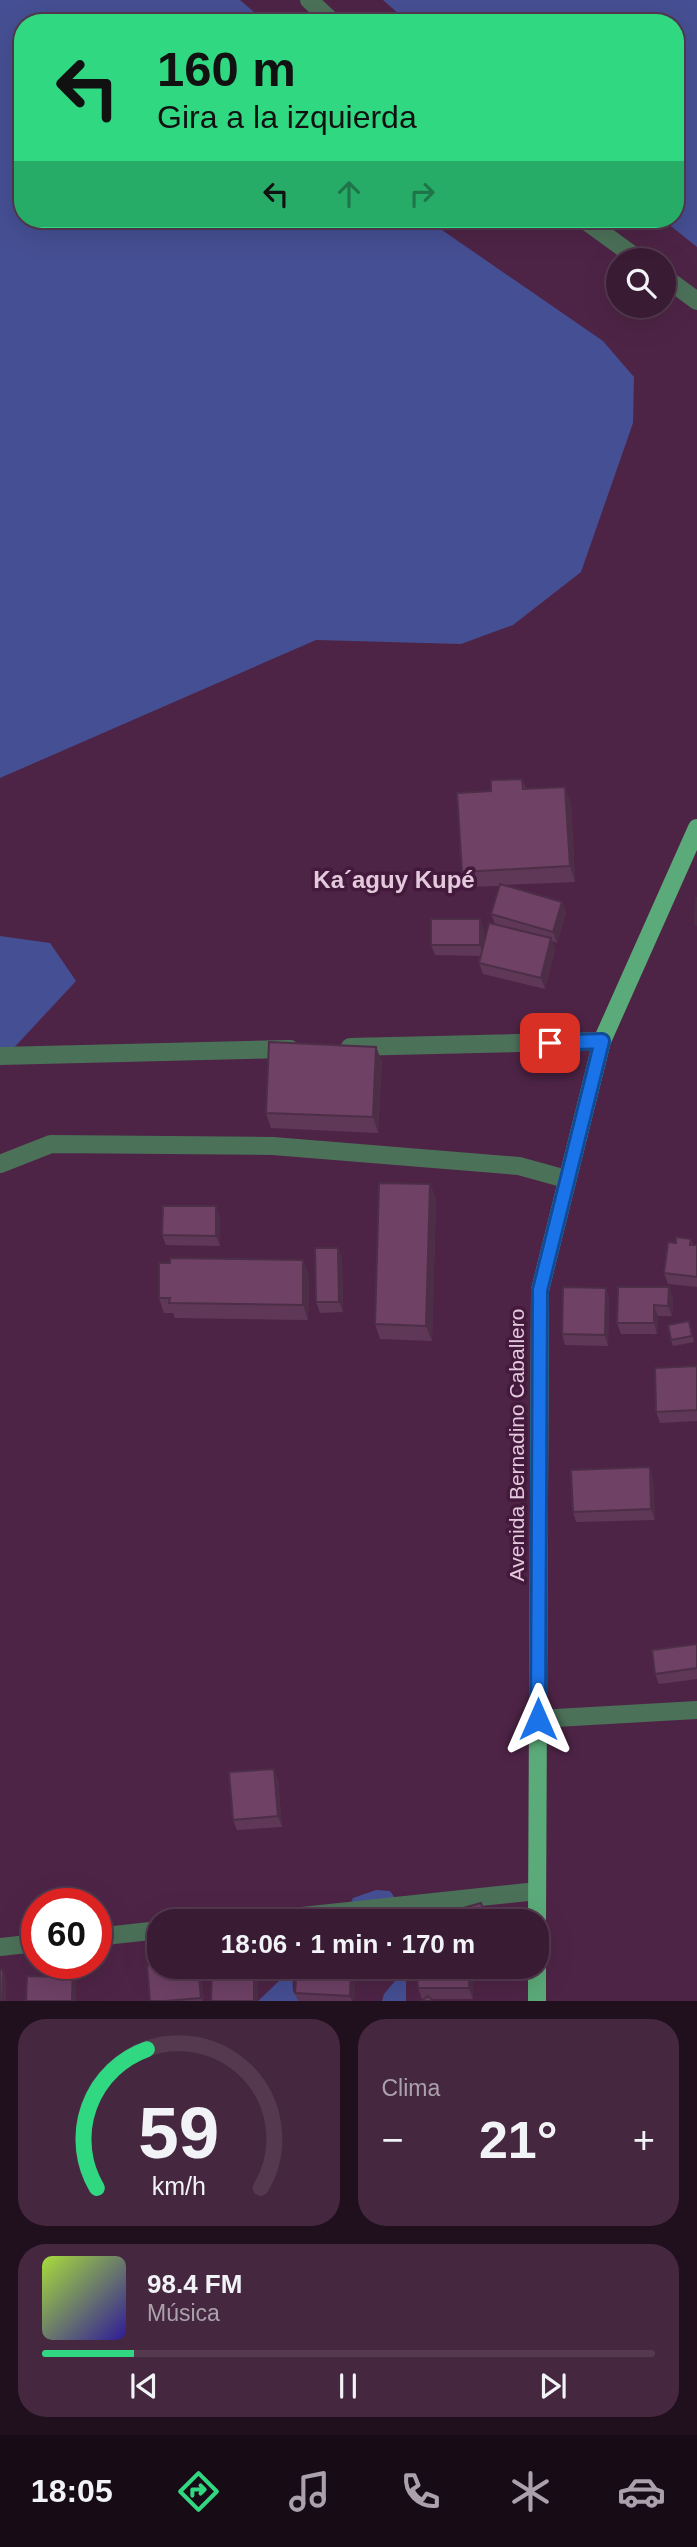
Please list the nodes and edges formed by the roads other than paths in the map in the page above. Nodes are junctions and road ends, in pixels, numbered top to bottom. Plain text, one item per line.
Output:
1 (310, 0) edge
2 (325, 14) edge
3 (596, 228) edge
4 (624, 248) edge
5 (676, 286) edge
6 (697, 301) edge
7 (697, 828) edge
8 (602, 1041) junction
9 (303, 1048) edge
10 (330, 1048) edge
11 (0, 1056) edge
12 (0, 1164) edge
13 (566, 1179) junction
14 (697, 1710) edge
15 (538, 1719) junction
16 (537, 1891) junction
17 (367, 1909) edge
18 (537, 1909) edge
19 (147, 1931) edge
20 (112, 1935) edge
21 (21, 1945) edge
22 (0, 1947) edge
23 (537, 1979) edge
24 (537, 2001) edge

1 - 2 street
3 - 4 street
5 - 6 street
7 - 8 main road, Avenida Bernadino Caballero
8 - 10 street
8 - 13 main road, Avenida Bernadino Caballero
9 - 11 street
12 - 13 street
13 - 15 main road, Avenida Bernadino Caballero
14 - 15 street
15 - 16 main road, Avenida Bernadino Caballero
16 - 17 street
16 - 18 main road, Avenida Bernadino Caballero
19 - 20 street
21 - 22 street
23 - 24 main road

